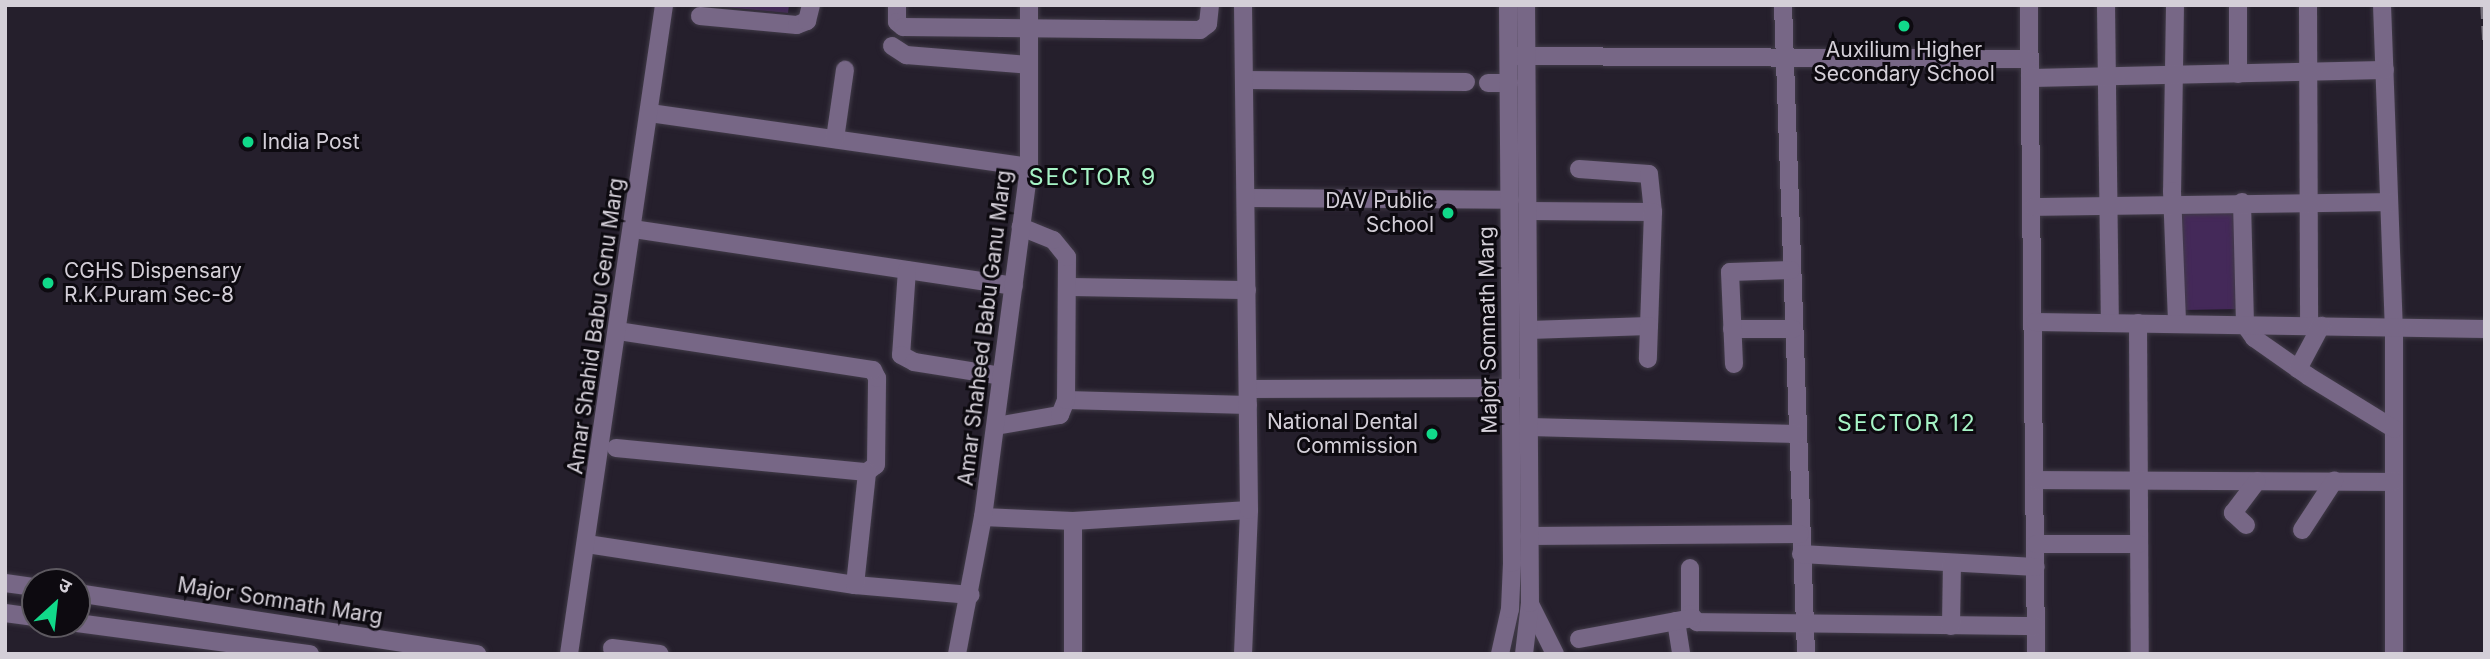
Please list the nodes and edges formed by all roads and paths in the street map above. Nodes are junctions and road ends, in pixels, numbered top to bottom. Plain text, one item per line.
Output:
1 (664, 5) edge
2 (811, 5) edge
3 (897, 5) edge
4 (1029, 5) edge
5 (1210, 5) edge
6 (1243, 5) edge
7 (1507, 5) edge
8 (1526, 5) edge
9 (1783, 5) edge
10 (2029, 5) edge
11 (2106, 5) edge
12 (2175, 5) edge
13 (2238, 5) edge
14 (2308, 5) edge
15 (2382, 5) edge
16 (701, 16) dead end
17 (1029, 28) junction
18 (892, 46) dead end
19 (1518, 56) junction
20 (1784, 56) junction
21 (2028, 59) junction
22 (1029, 65) junction
23 (845, 70) dead end
24 (2385, 70) junction
25 (2309, 72) junction
26 (2238, 74) junction
27 (2174, 76) junction
28 (2030, 78) junction
29 (2107, 79) junction
30 (1244, 80) junction
31 (1466, 82) dead end
32 (1488, 83) dead end
33 (1509, 83) junction
34 (650, 113) junction
35 (835, 139) junction
36 (1029, 167) junction
37 (1579, 169) dead end
38 (1246, 198) junction
39 (1510, 200) junction
40 (2173, 202) junction
41 (2242, 202) junction
42 (2309, 202) junction
43 (2389, 202) junction
44 (2108, 205) junction
45 (2033, 207) junction
46 (1528, 211) junction
47 (1653, 212) junction
48 (1021, 227) junction
49 (633, 229) junction
50 (907, 270) junction
51 (1791, 270) junction
52 (1014, 286) junction
53 (1067, 287) junction
54 (1247, 289) junction
55 (2035, 322) junction
56 (2110, 323) junction
57 (2138, 323) junction
58 (2177, 324) junction
59 (2245, 325) junction
60 (2315, 326) junction
61 (1649, 327) junction
62 (2394, 327) junction
63 (1732, 329) junction
64 (1793, 329) junction
65 (2485, 329) edge
66 (1529, 330) junction
67 (618, 331) junction
68 (1648, 359) dead end
69 (1734, 364) dead end
70 (2298, 369) junction
71 (1001, 376) junction
72 (1520, 388) junction
73 (1248, 397) junction
74 (1066, 400) junction
75 (996, 426) junction
76 (1529, 427) junction
77 (2394, 429) junction
78 (1797, 434) junction
79 (615, 448) dead end
80 (867, 472) junction
81 (2036, 480) junction
82 (2139, 480) junction
83 (2257, 481) junction
84 (2334, 481) junction
85 (2394, 482) junction
86 (1248, 510) junction
87 (983, 517) junction
88 (1073, 521) junction
89 (2246, 525) dead end
90 (2302, 530) dead end
91 (1800, 534) junction
92 (1530, 536) junction
93 (587, 544) junction
94 (2036, 544) junction
95 (2139, 544) junction
96 (1801, 554) junction
97 (1952, 563) junction
98 (1690, 568) dead end
99 (2036, 568) junction
100 (855, 585) junction
101 (971, 594) junction
102 (91, 595) edge
103 (1530, 603) junction
104 (1684, 619) junction
105 (91, 625) edge
106 (1805, 625) junction
107 (1951, 625) junction
108 (2036, 626) junction
109 (1579, 639) dead end
110 (612, 648) dead end
111 (1530, 650) edge
112 (310, 654) edge
113 (477, 654) edge
114 (569, 654) edge
115 (660, 654) edge
116 (957, 654) edge
117 (1073, 654) edge
118 (1242, 654) edge
119 (1500, 654) edge
120 (1555, 654) edge
121 (1681, 654) edge
122 (1806, 654) edge
123 (2036, 654) edge
124 (2140, 654) edge
125 (2394, 654) edge

1 - 34 street, Amar Shahid Babu Genu Marg
2 - 16 street
3 - 17 street
4 - 17 street, Amar Shaheed Babu Ganu Marg
5 - 17 street
6 - 30 street
7 - 19 street, Major Somnath Marg
8 - 19 street, Major Somnath Marg
9 - 20 street
10 - 21 street
11 - 29 street
12 - 27 street
13 - 26 street
14 - 25 street
15 - 24 street
17 - 22 street, Amar Shaheed Babu Ganu Marg
18 - 22 street
19 - 20 street
19 - 33 street, Major Somnath Marg
19 - 46 street, Major Somnath Marg
20 - 21 street
20 - 51 street
21 - 28 street
22 - 36 street, Amar Shaheed Babu Ganu Marg
23 - 35 street
24 - 25 street
24 - 43 street
25 - 26 street
25 - 42 street
26 - 27 street
27 - 29 street
27 - 40 street
28 - 29 street
28 - 45 street
29 - 44 street
30 - 31 street
30 - 38 street
32 - 33 street
33 - 39 street, Major Somnath Marg
34 - 35 street
34 - 49 street, Amar Shahid Babu Genu Marg
35 - 36 street
36 - 48 street, Amar Shaheed Babu Ganu Marg
37 - 47 street
38 - 39 street
38 - 54 street
39 - 72 street, Major Somnath Marg
40 - 41 street
40 - 44 street
40 - 58 street
41 - 42 street
41 - 59 street
42 - 43 street
42 - 60 street
43 - 62 street
44 - 45 street
44 - 56 street
45 - 55 street
46 - 47 street
46 - 66 street, Major Somnath Marg
47 - 61 street
48 - 52 street, Amar Shaheed Babu Ganu Marg
48 - 53 street
49 - 50 street
49 - 67 street, Amar Shahid Babu Genu Marg
50 - 52 street
50 - 71 street
51 - 63 street
51 - 64 street
52 - 71 street, Amar Shaheed Babu Ganu Marg
53 - 54 street
53 - 74 street
54 - 73 street
55 - 56 street
55 - 81 street
56 - 57 street
57 - 58 street
57 - 82 street
58 - 59 street
59 - 60 street
59 - 70 street
60 - 62 street
60 - 70 street
61 - 66 street
61 - 68 street
62 - 65 street
62 - 77 street
63 - 64 street
63 - 69 street
64 - 78 street
66 - 72 street, Major Somnath Marg
67 - 80 street
67 - 93 street, Amar Shahid Babu Genu Marg
70 - 77 street
71 - 75 street, Amar Shaheed Babu Ganu Marg
72 - 73 street
72 - 76 street, Major Somnath Marg
72 - 119 street, Major Somnath Marg
73 - 74 street
73 - 86 street
74 - 75 street
75 - 87 street, Amar Shaheed Babu Ganu Marg
76 - 78 street
76 - 92 street, Major Somnath Marg
77 - 85 street
78 - 91 street
79 - 80 street
80 - 100 street
81 - 82 street
81 - 94 street
82 - 83 street
82 - 95 street
83 - 84 street
83 - 89 street
84 - 85 street
84 - 90 street
85 - 125 street
86 - 88 street
86 - 118 street
87 - 88 street
87 - 101 street, Amar Shaheed Babu Ganu Marg
88 - 117 street
91 - 92 street
91 - 96 street
92 - 103 street, Major Somnath Marg
93 - 100 street
93 - 114 street, Amar Shahid Babu Genu Marg
94 - 95 street
94 - 99 street
95 - 124 street
96 - 97 street
96 - 106 street
97 - 99 street
97 - 107 street
98 - 104 street
99 - 108 street
100 - 101 street
101 - 116 street, Amar Shaheed Babu Ganu Marg
102 - 113 street, Major Somnath Marg
103 - 111 street, Major Somnath Marg
103 - 120 street
104 - 106 street
104 - 109 street
104 - 121 street
105 - 112 street
106 - 107 street
106 - 122 street
107 - 108 street
108 - 123 street
110 - 115 street

